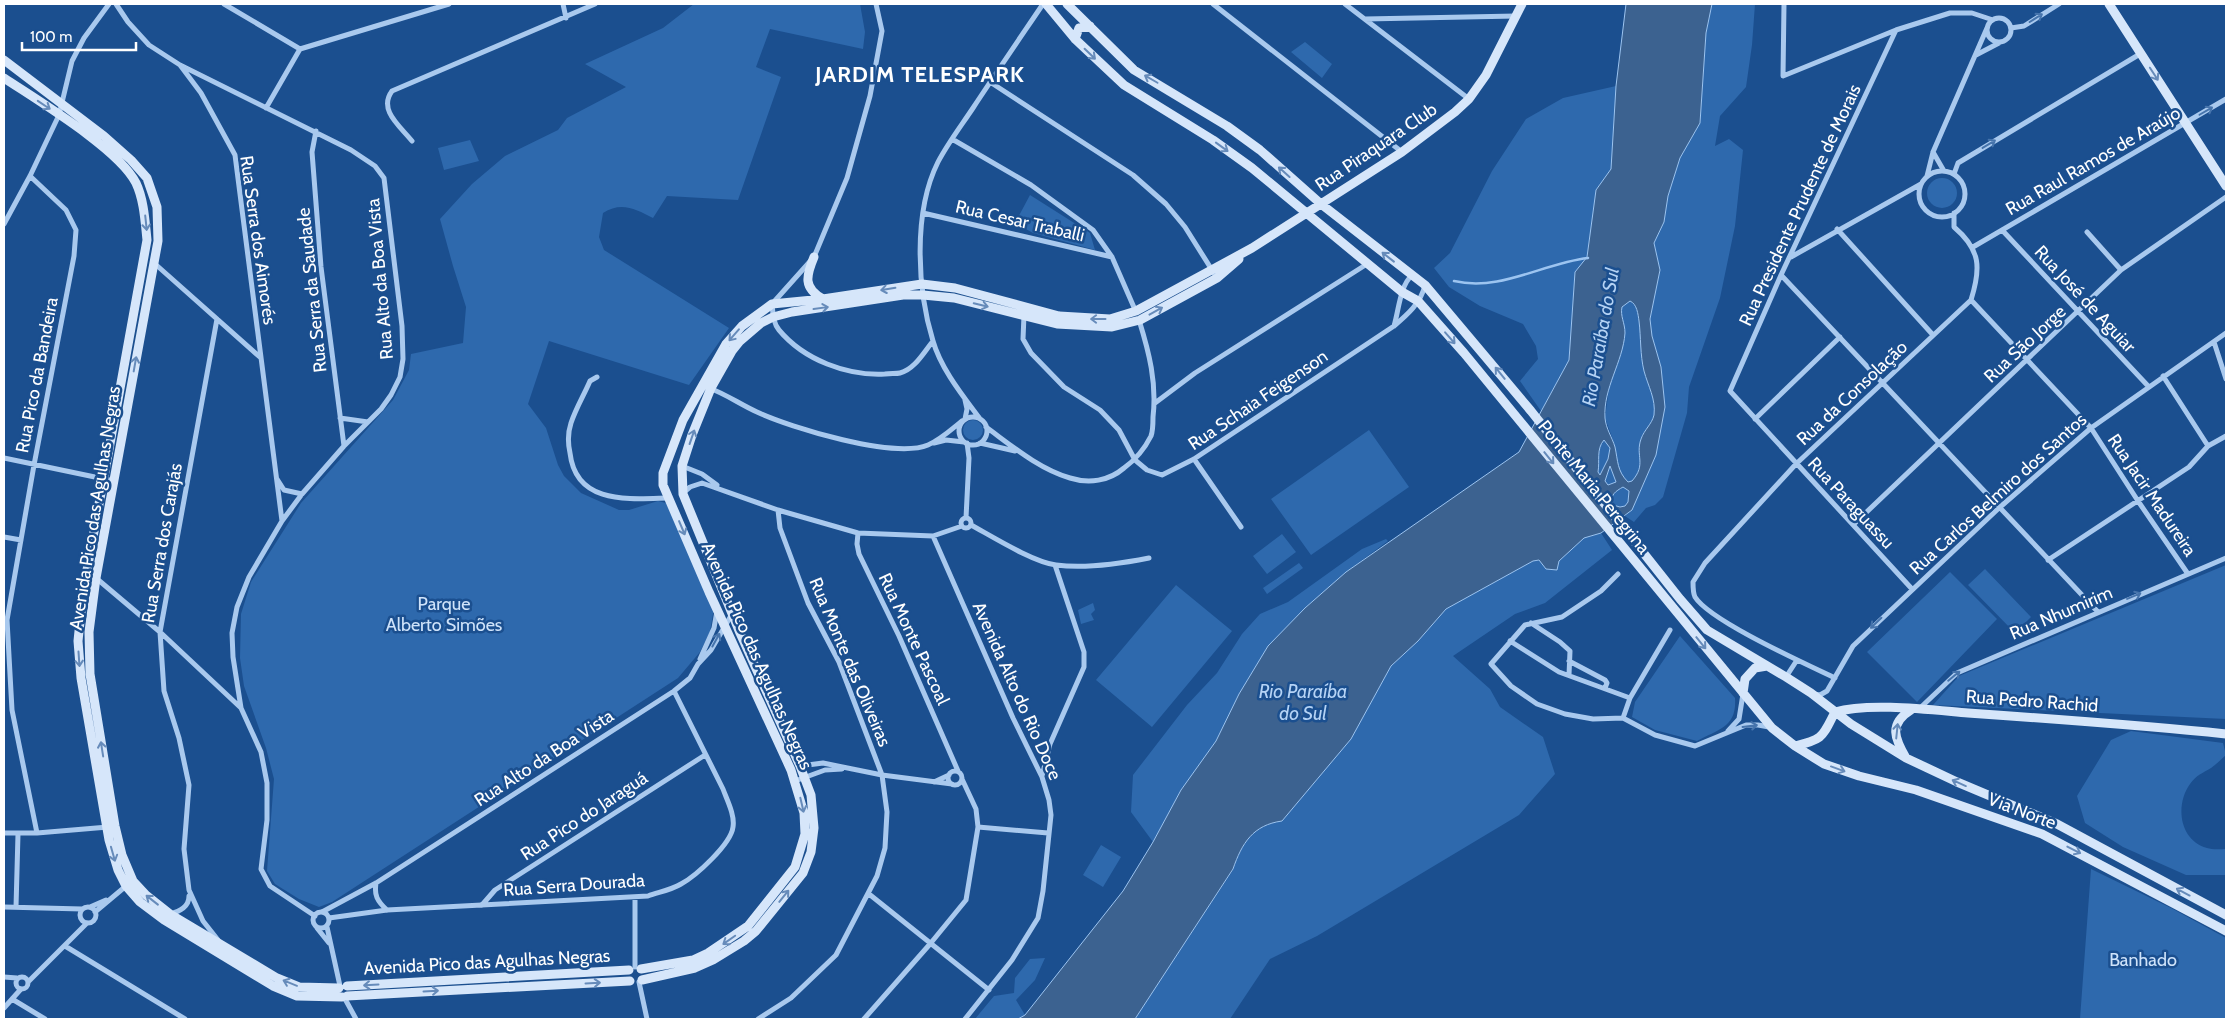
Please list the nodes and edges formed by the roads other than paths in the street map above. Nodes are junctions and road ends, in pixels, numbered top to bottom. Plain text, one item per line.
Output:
1 (109, 4) edge
2 (116, 4) edge
3 (224, 4) edge
4 (450, 4) edge
5 (563, 4) edge
6 (595, 4) edge
7 (876, 4) edge
8 (1045, 4) edge
9 (1213, 4) edge
10 (1345, 4) edge
11 (1522, 4) edge
12 (1784, 4) edge
13 (2059, 4) edge
14 (2109, 4) edge
15 (1069, 6) edge
16 (1516, 16) junction
17 (566, 18) junction
18 (1058, 18) junction
19 (1365, 19) junction
20 (1993, 20) junction
21 (1090, 26) junction
22 (1987, 28) junction
23 (2012, 28) junction
24 (1896, 30) junction
25 (1075, 39) junction
26 (1999, 43) junction
27 (300, 49) junction
28 (2140, 54) junction
29 (1976, 55) junction
30 (4, 60) edge
31 (180, 65) junction
32 (4, 78) edge
33 (990, 82) junction
34 (1469, 99) junction
35 (2226, 99) edge
36 (62, 104) junction
37 (266, 108) junction
38 (60, 115) junction
39 (2186, 123) junction
40 (316, 131) junction
41 (952, 139) junction
42 (412, 141) dead end
43 (1402, 152) junction
44 (1933, 152) junction
45 (1944, 170) junction
46 (1954, 174) junction
47 (30, 176) junction
48 (1927, 176) junction
49 (1922, 184) junction
50 (2226, 186) edge
51 (2226, 197) edge
52 (1321, 204) junction
53 (923, 212) junction
54 (1308, 213) junction
55 (1954, 213) junction
56 (1944, 216) junction
57 (4, 224) edge
58 (1954, 227) junction
59 (1837, 229) junction
60 (2002, 230) junction
61 (2087, 232) dead end
62 (1973, 247) junction
63 (1112, 256) junction
64 (814, 257) junction
65 (1790, 257) junction
66 (154, 263) junction
67 (1367, 264) junction
68 (2121, 270) junction
69 (1214, 274) junction
70 (1412, 275) junction
71 (1781, 276) junction
72 (922, 284) junction
73 (1425, 285) junction
74 (1402, 292) junction
75 (923, 294) junction
76 (823, 299) junction
77 (1971, 300) junction
78 (1418, 301) junction
79 (772, 304) junction
80 (1024, 311) junction
81 (1136, 311) junction
82 (2079, 312) junction
83 (773, 317) junction
84 (217, 319) junction
85 (1140, 320) junction
86 (1394, 326) junction
87 (2226, 333) edge
88 (1934, 335) junction
89 (1840, 337) junction
90 (933, 341) junction
91 (2214, 342) junction
92 (261, 358) junction
93 (2028, 360) junction
94 (2164, 376) junction
95 (597, 377) dead end
96 (2226, 379) edge
97 (1883, 382) junction
98 (2149, 387) junction
99 (700, 388) junction
100 (711, 388) junction
101 (1730, 391) joint
102 (964, 397) junction
103 (1155, 403) junction
104 (340, 418) junction
105 (980, 419) junction
106 (1755, 419) junction
107 (964, 420) junction
108 (368, 422) junction
109 (986, 427) junction
110 (2091, 428) junction
111 (2226, 436) edge
112 (965, 442) junction
113 (978, 443) junction
114 (1940, 443) junction
115 (928, 445) junction
116 (344, 446) junction
117 (2208, 446) junction
118 (1020, 452) junction
119 (4, 458) edge
120 (969, 458) junction
121 (1194, 459) junction
122 (1135, 460) junction
123 (666, 464) junction
124 (1796, 464) junction
125 (34, 465) junction
126 (682, 466) junction
127 (275, 476) junction
128 (104, 479) junction
129 (114, 481) junction
130 (722, 489) junction
131 (302, 494) junction
132 (683, 494) junction
133 (668, 498) junction
134 (2138, 501) junction
135 (1999, 508) junction
136 (778, 510) junction
137 (966, 518) junction
138 (282, 521) junction
139 (1854, 524) junction
140 (971, 525) junction
141 (962, 526) junction
142 (1241, 527) dead end
143 (858, 533) junction
144 (933, 536) junction
145 (4, 537) edge
146 (21, 540) junction
147 (1149, 558) dead end
148 (2226, 558) edge
149 (2048, 560) junction
150 (1055, 565) junction
151 (1618, 574) dead end
152 (2188, 574) junction
153 (96, 578) junction
154 (1912, 589) junction
155 (717, 608) junction
156 (2098, 612) junction
157 (732, 614) junction
158 (1531, 623) junction
159 (724, 624) junction
160 (1670, 630) dead end
161 (160, 632) junction
162 (1510, 641) junction
163 (1797, 660) junction
164 (1570, 661) junction
165 (698, 664) junction
166 (1767, 666) junction
167 (1569, 675) junction
168 (1786, 677) junction
169 (1835, 678) junction
170 (1605, 688) junction
171 (674, 691) junction
172 (1743, 693) junction
173 (1811, 693) junction
174 (1630, 698) junction
175 (241, 708) junction
176 (1915, 709) junction
177 (1836, 712) junction
178 (1623, 718) junction
179 (1772, 728) junction
180 (1728, 731) junction
181 (2226, 734) edge
182 (1795, 746) junction
183 (705, 756) junction
184 (952, 756) junction
185 (1906, 758) junction
186 (800, 766) junction
187 (791, 770) junction
188 (860, 771) junction
189 (958, 771) junction
190 (950, 774) junction
191 (882, 775) junction
192 (804, 777) junction
193 (1042, 777) junction
194 (795, 781) junction
195 (961, 781) junction
196 (933, 782) junction
197 (952, 784) junction
198 (111, 827) junction
199 (978, 827) junction
200 (4, 833) edge
201 (37, 833) junction
202 (1048, 833) junction
203 (18, 834) junction
204 (129, 883) junction
205 (376, 883) junction
206 (189, 890) junction
207 (869, 894) junction
208 (635, 897) junction
209 (111, 898) junction
210 (482, 905) junction
211 (4, 907) edge
212 (16, 907) junction
213 (90, 907) junction
214 (82, 909) junction
215 (387, 910) junction
216 (95, 912) junction
217 (170, 914) junction
218 (326, 915) junction
219 (2226, 915) edge
220 (315, 916) junction
221 (87, 923) junction
222 (317, 927) junction
223 (327, 927) junction
224 (2226, 931) edge
225 (219, 942) junction
226 (330, 944) junction
227 (930, 944) junction
228 (66, 946) junction
229 (635, 969) junction
230 (4, 977) edge
231 (17, 978) junction
232 (637, 981) junction
233 (28, 982) junction
234 (342, 987) junction
235 (21, 989) junction
236 (989, 990) junction
237 (344, 997) junction
238 (12, 999) junction
239 (4, 1008) edge
240 (46, 1019) edge
241 (185, 1019) edge
242 (356, 1019) edge
243 (647, 1019) edge
244 (758, 1019) edge
245 (864, 1019) edge
246 (965, 1019) edge

1 - 36 street
2 - 31 street, Rua Serra dos Aimorés
3 - 27 street
4 - 27 street
5 - 17 street
6 - 17 street
7 - 64 street
8 - 18 street
8 - 33 street
9 - 43 street
10 - 19 street
11 - 16 street, Rua Piraquara Club
12 - 24 street
23 -> 13 street
14 - 28 street
15 - 18 street
15 - 21 street, Ponte Maria Peregrina
16 - 19 street
16 - 34 street, Rua Piraquara Club
17 - 42 street
18 - 25 street
19 - 34 street
20 - 22 street
20 - 23 street
20 - 24 street
21 - 25 street
52 -> 21 street, Ponte Maria Peregrina
22 - 26 street
22 - 29 street
23 - 26 street
24 - 65 street, Rua Presidente Prudente de Morais
25 -> 54 street
26 - 29 street
27 - 37 street
28 -> 39 street
46 -> 28 street
29 - 44 street
30 - 36 street, Avenida Pico das Agulhas Negras
31 - 37 street, Rua Alto da Boa Vista
31 - 92 street, Rua Serra dos Aimorés
32 -> 38 street, Avenida Pico das Agulhas Negras
33 - 41 street
33 - 69 street
34 - 43 street, Rua Piraquara Club
39 -> 35 street, Rua Raul Ramos de Araújo
36 - 38 street
36 - 66 street, Avenida Pico das Agulhas Negras
37 - 40 street, Rua Alto da Boa Vista
38 - 47 street
38 -> 128 street, Avenida Pico das Agulhas Negras
39 - 50 street
39 - 60 street, Rua Raul Ramos de Araújo
40 - 104 street, Rua Serra da Saudade
40 - 108 street, Rua Alto da Boa Vista
41 - 53 street
41 - 63 street
43 - 52 street, Rua Piraquara Club
44 - 45 street
44 - 48 street
45 - 46 street
45 - 48 street
46 - 55 street
47 - 57 street
47 - 125 street, Rua Pico da Bandeira
48 - 49 street
49 - 56 street
49 - 59 street
51 - 68 street, Rua São Jorge
52 - 54 street, Rua Piraquara Club
70 -> 52 street, Ponte Maria Peregrina
53 - 63 street, Rua Cesar Traballi
53 - 72 street
54 - 67 street
54 - 69 street, Rua Piraquara Club
55 - 56 street
55 - 58 street
56 - 58 street
58 - 62 street
59 - 65 street
59 - 88 street
60 - 62 street, Rua Raul Ramos de Araújo
60 - 82 street, Rua José de Aguiar
61 - 68 street
62 - 77 street
63 - 81 street
64 - 76 street
64 - 79 street
65 - 71 street, Rua Presidente Prudente de Morais
66 - 84 street
129 -> 66 street, Avenida Pico das Agulhas Negras
67 - 74 street
67 - 103 street
68 - 82 street, Rua São Jorge
69 - 81 street
85 -> 69 street
70 - 73 street, Ponte Maria Peregrina
70 - 74 street
71 - 89 street
71 - 101 street, Rua Presidente Prudente de Morais
72 - 75 street
72 -> 76 street
72 - 80 street
73 - 78 street, Rua Schaia Feigenson
166 -> 73 street, Ponte Maria Peregrina
74 - 78 street
74 - 86 street
75 -> 80 street
83 -> 75 street
75 - 90 street
76 - 79 street
77 - 88 street, Rua da Consolação
77 - 93 street, Rua Jacir Madureira
78 - 86 street, Rua Schaia Feigenson
78 -> 172 street, Ponte Maria Peregrina
79 - 83 street
79 -> 99 street, Avenida Pico das Agulhas Negras
81 -> 80 street
80 - 85 street
80 - 122 street
81 - 85 street
82 - 93 street, Rua São Jorge
82 - 98 street, Rua José de Aguiar
83 - 90 street
83 - 100 street, Avenida Pico das Agulhas Negras
84 - 92 street
84 - 161 street, Rua Serra dos Carajás
85 - 103 street
86 - 121 street, Rua Schaia Feigenson
87 - 91 street, Rua Carlos Belmiro dos Santos
88 - 97 street, Rua da Consolação
89 - 97 street
89 - 106 street
90 - 102 street
91 - 94 street, Rua Carlos Belmiro dos Santos
91 - 96 street
92 - 127 street, Rua Serra dos Aimorés
93 - 110 street, Rua Jacir Madureira
93 - 114 street, Rua São Jorge
94 - 98 street, Rua Carlos Belmiro dos Santos
94 - 117 street
95 - 133 street
97 - 114 street
97 - 124 street, Rua da Consolação
98 - 110 street, Rua Carlos Belmiro dos Santos
99 - 100 street
99 - 123 street, Avenida Pico das Agulhas Negras
100 - 115 street
126 -> 100 street, Avenida Pico das Agulhas Negras
101 - 106 street, Rua Paraguassu
102 - 105 street
102 - 107 street
103 - 122 street
104 - 108 street
104 - 116 street, Rua Serra da Saudade
105 - 107 street
105 - 109 street
106 - 124 street, Rua Paraguassu
107 - 112 street
107 - 115 street
108 - 116 street, Rua Alto da Boa Vista
109 - 113 street
109 - 118 street
110 - 134 street, Rua Jacir Madureira
110 - 135 street, Rua Carlos Belmiro dos Santos
111 - 117 street
112 - 113 street
112 - 115 street
112 - 120 street
113 - 118 street
113 - 120 street
114 - 135 street
114 - 139 street, Rua São Jorge
116 - 131 street, Rua Alto da Boa Vista
117 - 134 street
118 - 122 street
119 - 125 street
120 - 137 street
121 - 122 street, Rua Schaia Feigenson
121 - 142 street
123 - 126 street
123 - 133 street, Avenida Pico das Agulhas Negras
124 - 139 street, Rua Paraguassu
124 - 163 street, Rua da Consolação
125 - 128 street
125 - 146 street, Rua Pico da Bandeira
126 - 130 street
126 - 132 street, Avenida Pico das Agulhas Negras
127 - 131 street
127 - 138 street, Rua Serra dos Aimorés
128 - 129 street
128 -> 198 street, Avenida Pico das Agulhas Negras
129 - 153 street, Avenida Pico das Agulhas Negras
130 - 132 street
130 - 136 street
131 - 138 street, Rua Alto da Boa Vista
132 - 133 street
132 - 157 street, Avenida Pico das Agulhas Negras
133 -> 155 street, Avenida Pico das Agulhas Negras
134 - 149 street
134 - 152 street, Rua Jacir Madureira
135 - 149 street
135 - 154 street, Rua Carlos Belmiro dos Santos
136 - 143 street
136 - 191 street, Rua Monte das Oliveiras
137 - 140 street
137 - 141 street
138 - 175 street, Rua Alto da Boa Vista
139 - 154 street, Rua Paraguassu
140 - 141 street
140 - 150 street
141 - 144 street
143 - 144 street
143 - 184 street, Rua Monte Pascoal
144 - 193 street, Avenida Alto do Rio Doce
145 - 146 street
146 - 201 street, Rua Pico da Bandeira
147 - 150 street
148 - 152 street, Rua Nhumirim
149 - 156 street
150 - 193 street
151 - 158 street
156 -> 152 street, Rua Nhumirim
153 - 161 street
198 -> 153 street, Avenida Pico das Agulhas Negras
154 -> 169 street, Rua Carlos Belmiro dos Santos
155 - 159 street, Avenida Pico das Agulhas Negras
155 - 165 street
176 -> 156 street, Rua Nhumirim
157 - 159 street, Rua Alto da Boa Vista
157 - 186 street, Avenida Pico das Agulhas Negras
158 - 162 street
158 - 164 street
165 -> 159 street, Rua Alto da Boa Vista
159 - 187 street, Avenida Pico das Agulhas Negras
160 - 174 street
161 - 175 street
161 - 206 street, Rua Serra dos Carajás
162 - 167 street
162 - 178 street
163 - 168 street
163 - 169 street
164 - 167 street
164 - 170 street
165 - 171 street, Rua Alto da Boa Vista
166 - 168 street, Via Norte
166 - 172 street
167 - 170 street
168 - 173 street, Via Norte
169 - 173 street, Rua Carlos Belmiro dos Santos
170 - 174 street
171 - 183 street, Rua Serra Dourada
171 - 205 street, Rua Alto da Boa Vista
172 - 179 street, Via Norte
172 - 180 street
173 - 177 street, Via Norte
174 - 178 street
175 - 220 street, Rua Alto da Boa Vista
176 - 177 street, Rua Pedro Rachid
176 - 181 street, Rua Pedro Rachid
185 -> 176 street
177 - 182 street
177 - 185 street, Via Norte
178 - 180 street
180 -> 179 street
179 - 182 street, Via Norte
182 -> 224 street, Via Norte
183 - 208 street, Rua Serra Dourada
183 - 210 street, Rua Pico do Jaraguá
184 - 189 street, Rua Monte Pascoal
184 - 190 street, Rua Monte Pascoal
219 -> 185 street, Via Norte
186 - 187 street
186 - 188 street
186 - 192 street, Avenida Pico das Agulhas Negras
187 - 194 street, Avenida Pico das Agulhas Negras
188 - 191 street
188 - 192 street
189 - 190 street
189 - 195 street, Rua Monte Pascoal
190 - 196 street
190 - 197 street
191 - 196 street
191 - 207 street, Rua Monte das Oliveiras
192 - 194 street
232 -> 192 street, Avenida Pico das Agulhas Negras
193 - 202 street, Avenida Alto do Rio Doce
194 -> 229 street, Avenida Pico das Agulhas Negras
195 - 197 street
195 - 199 street
196 - 197 street
198 - 201 street
198 - 204 street, Avenida Pico das Agulhas Negras
199 - 202 street
199 - 227 street
200 - 203 street
201 - 203 street
202 - 236 street, Avenida Alto do Rio Doce
203 - 212 street
204 - 209 street
217 -> 204 street, Avenida Pico das Agulhas Negras
204 - 237 street, Avenida Pico das Agulhas Negras
205 - 215 street
205 - 218 street, Rua Alto da Boa Vista
206 - 217 street
206 - 225 street, Rua Serra dos Carajás
207 - 227 street
207 - 244 street, Rua Monte das Oliveiras
208 - 210 street, Rua Serra Dourada
208 - 229 street
209 - 213 street
209 - 216 street
210 - 215 street, Rua Serra Dourada
211 - 212 street
212 - 214 street
213 - 214 street
213 - 216 street
214 - 221 street
215 - 218 street, Rua Serra Dourada
216 - 221 street
217 - 225 street, Avenida Pico das Agulhas Negras
218 - 220 street
218 - 223 street
220 - 222 street
221 - 228 street
222 - 223 street
222 - 226 street
223 - 226 street
234 -> 225 street, Avenida Pico das Agulhas Negras
226 - 234 street
227 - 236 street
227 - 245 street
228 - 233 street
228 - 241 street
229 - 232 street
229 - 232 street
229 -> 234 street, Avenida Pico das Agulhas Negras
230 - 231 street
231 - 233 street
231 - 235 street
237 -> 232 street, Avenida Pico das Agulhas Negras
232 - 243 street
233 - 235 street
234 - 237 street
235 - 238 street
236 - 246 street, Avenida Alto do Rio Doce
237 - 242 street
238 - 239 street
238 - 240 street

